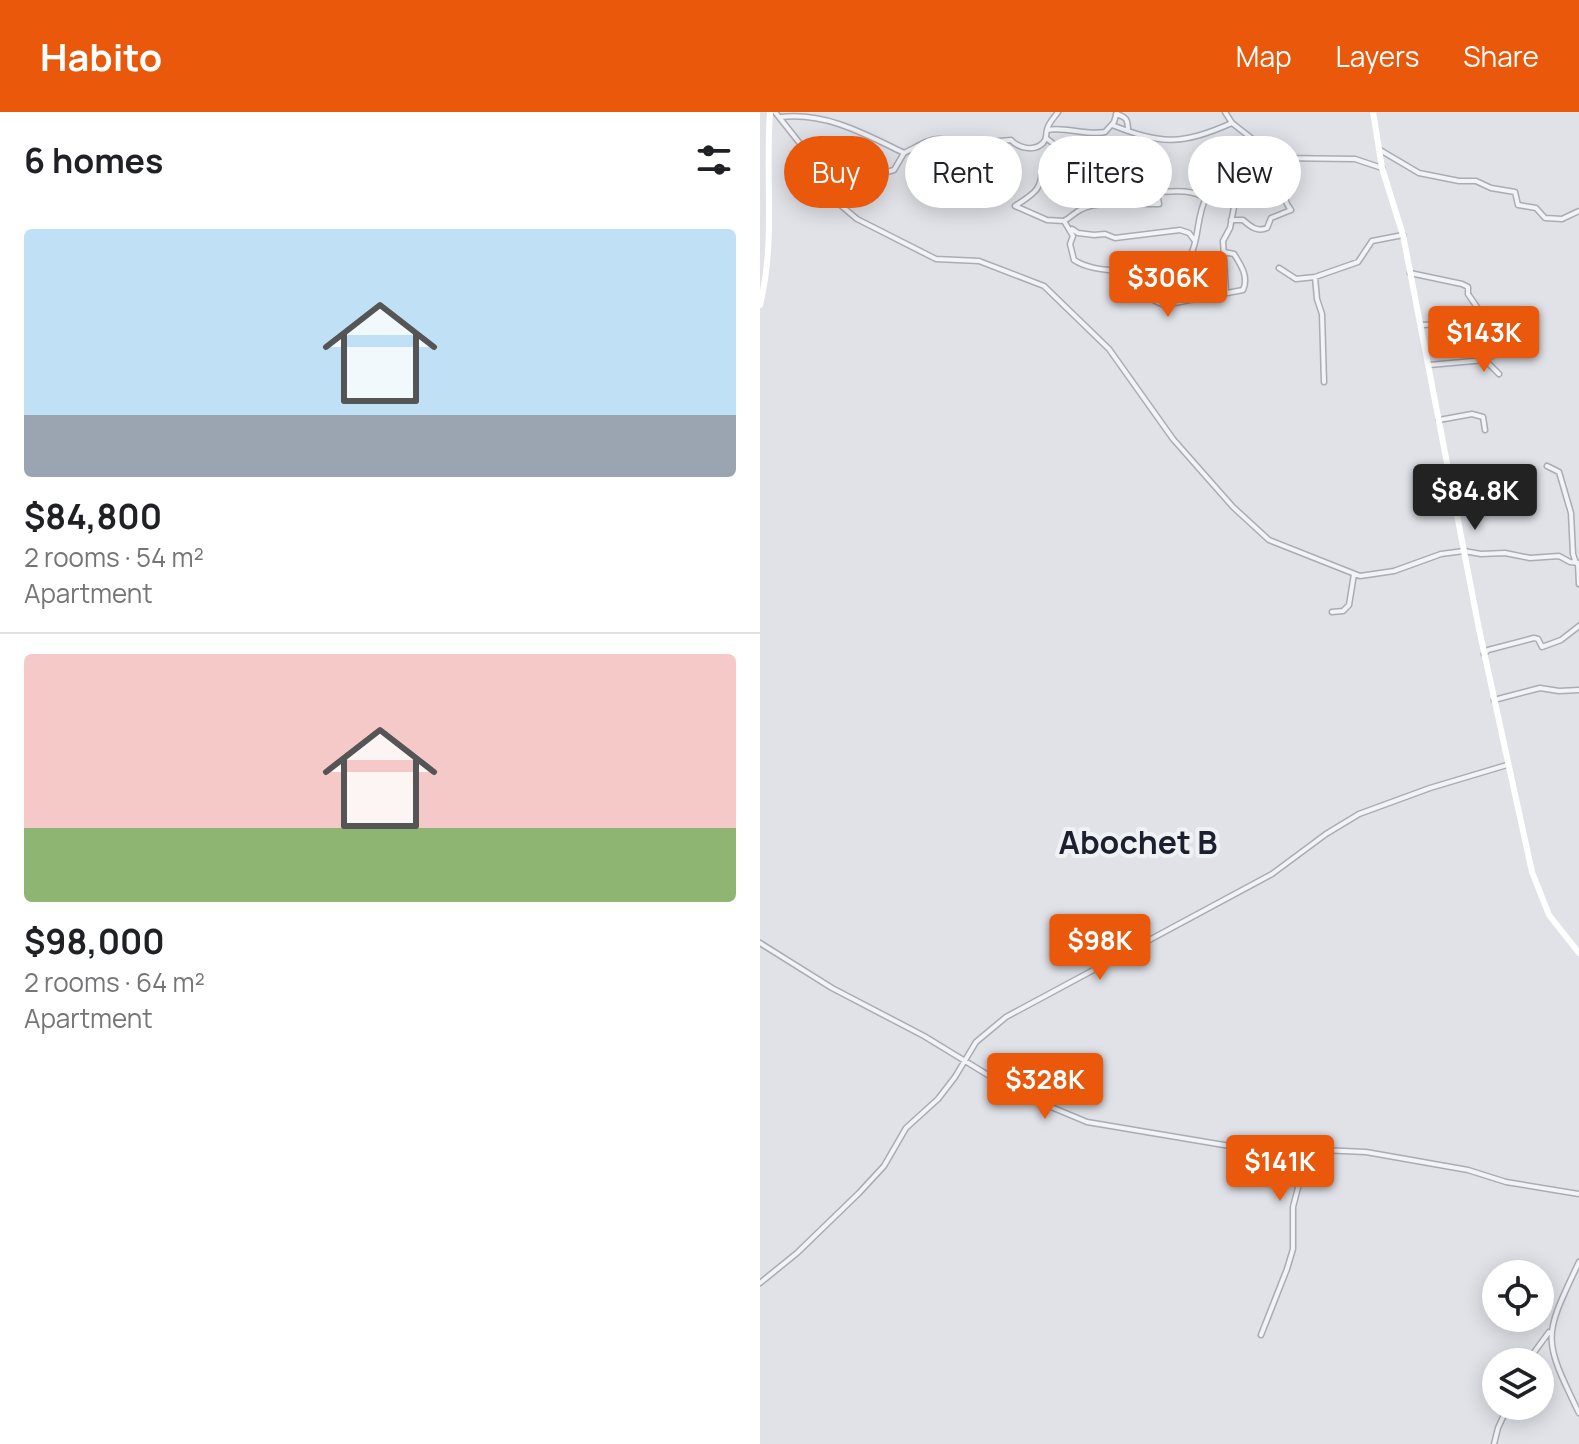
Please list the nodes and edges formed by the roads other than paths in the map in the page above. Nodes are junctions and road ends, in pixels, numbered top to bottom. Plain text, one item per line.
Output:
1 (773, 112) edge
2 (1058, 112) edge
3 (1225, 112) edge
4 (1373, 112) edge
5 (1117, 113) edge
6 (781, 117) junction
7 (1232, 123) junction
8 (1112, 125) junction
9 (1047, 130) junction
10 (1128, 131) junction
11 (795, 136) edge
12 (1046, 136) edge
13 (1249, 136) edge
14 (1038, 146) edge
15 (1379, 150) junction
16 (904, 153) junction
17 (1301, 158) edge
18 (1382, 168) junction
19 (889, 171) edge
20 (1038, 188) edge
21 (843, 208) edge
22 (1234, 208) edge
23 (1290, 208) edge
24 (1579, 211) edge
25 (1231, 220) junction
26 (1064, 221) junction
27 (1070, 227) junction
28 (1403, 235) junction
29 (1195, 241) junction
30 (1224, 252) junction
31 (1279, 268) dead end
32 (1410, 273) junction
33 (1315, 277) junction
34 (1226, 292) junction
35 (1217, 293) junction
36 (760, 305) edge
37 (1421, 325) junction
38 (1531, 340) dead end
39 (1485, 360) junction
40 (1429, 365) junction
41 (1499, 374) dead end
42 (1324, 382) dead end
43 (1439, 420) junction
44 (1485, 430) dead end
45 (1547, 466) dead end
46 (1464, 551) junction
47 (1578, 563) edge
48 (1354, 574) junction
49 (1579, 584) edge
50 (1332, 612) dead end
51 (1579, 626) edge
52 (1484, 654) junction
53 (1579, 690) edge
54 (1494, 700) junction
55 (1507, 765) junction
56 (760, 943) edge
57 (1579, 953) edge
58 (966, 1063) junction
59 (1313, 1148) junction
60 (1579, 1194) edge
61 (1579, 1262) edge
62 (760, 1283) edge
63 (1554, 1321) edge
64 (1550, 1332) edge
65 (1261, 1335) dead end
66 (1579, 1413) edge
67 (1502, 1420) edge
68 (1494, 1444) edge

1 - 6 street
1 - 36 main road
2 - 9 street
3 - 7 street
4 - 15 main road
5 - 8 street
5 - 10 street
6 - 11 street
6 - 16 street
7 - 10 street
7 - 13 street
8 - 9 street
8 - 10 street
9 - 12 street
14 - 16 street
15 - 18 main road
15 - 24 street
16 - 19 street
17 - 18 street
18 - 28 main road
20 - 26 street
21 - 48 street
22 - 25 street
23 - 25 street
25 - 30 street
26 - 27 street
26 - 29 street
27 - 29 street
27 - 35 street
28 - 32 main road
28 - 33 street
29 - 35 street
30 - 34 street
30 - 34 street
31 - 33 street
32 - 37 main road
32 - 37 street
33 - 42 street
34 - 35 street
37 - 40 main road
38 - 39 street
39 - 40 street
39 - 41 street
40 - 43 main road
43 - 44 street
43 - 46 main road
45 - 47 street
46 - 47 street
46 - 48 street
46 - 52 main road
47 - 49 street
48 - 50 street
51 - 52 street
52 - 54 main road
53 - 54 street
54 - 55 main road
55 - 57 main road
55 - 58 street
56 - 58 street
58 - 59 street
58 - 62 street
59 - 60 street
59 - 65 street
61 - 63 street
64 - 66 street
67 - 68 street

